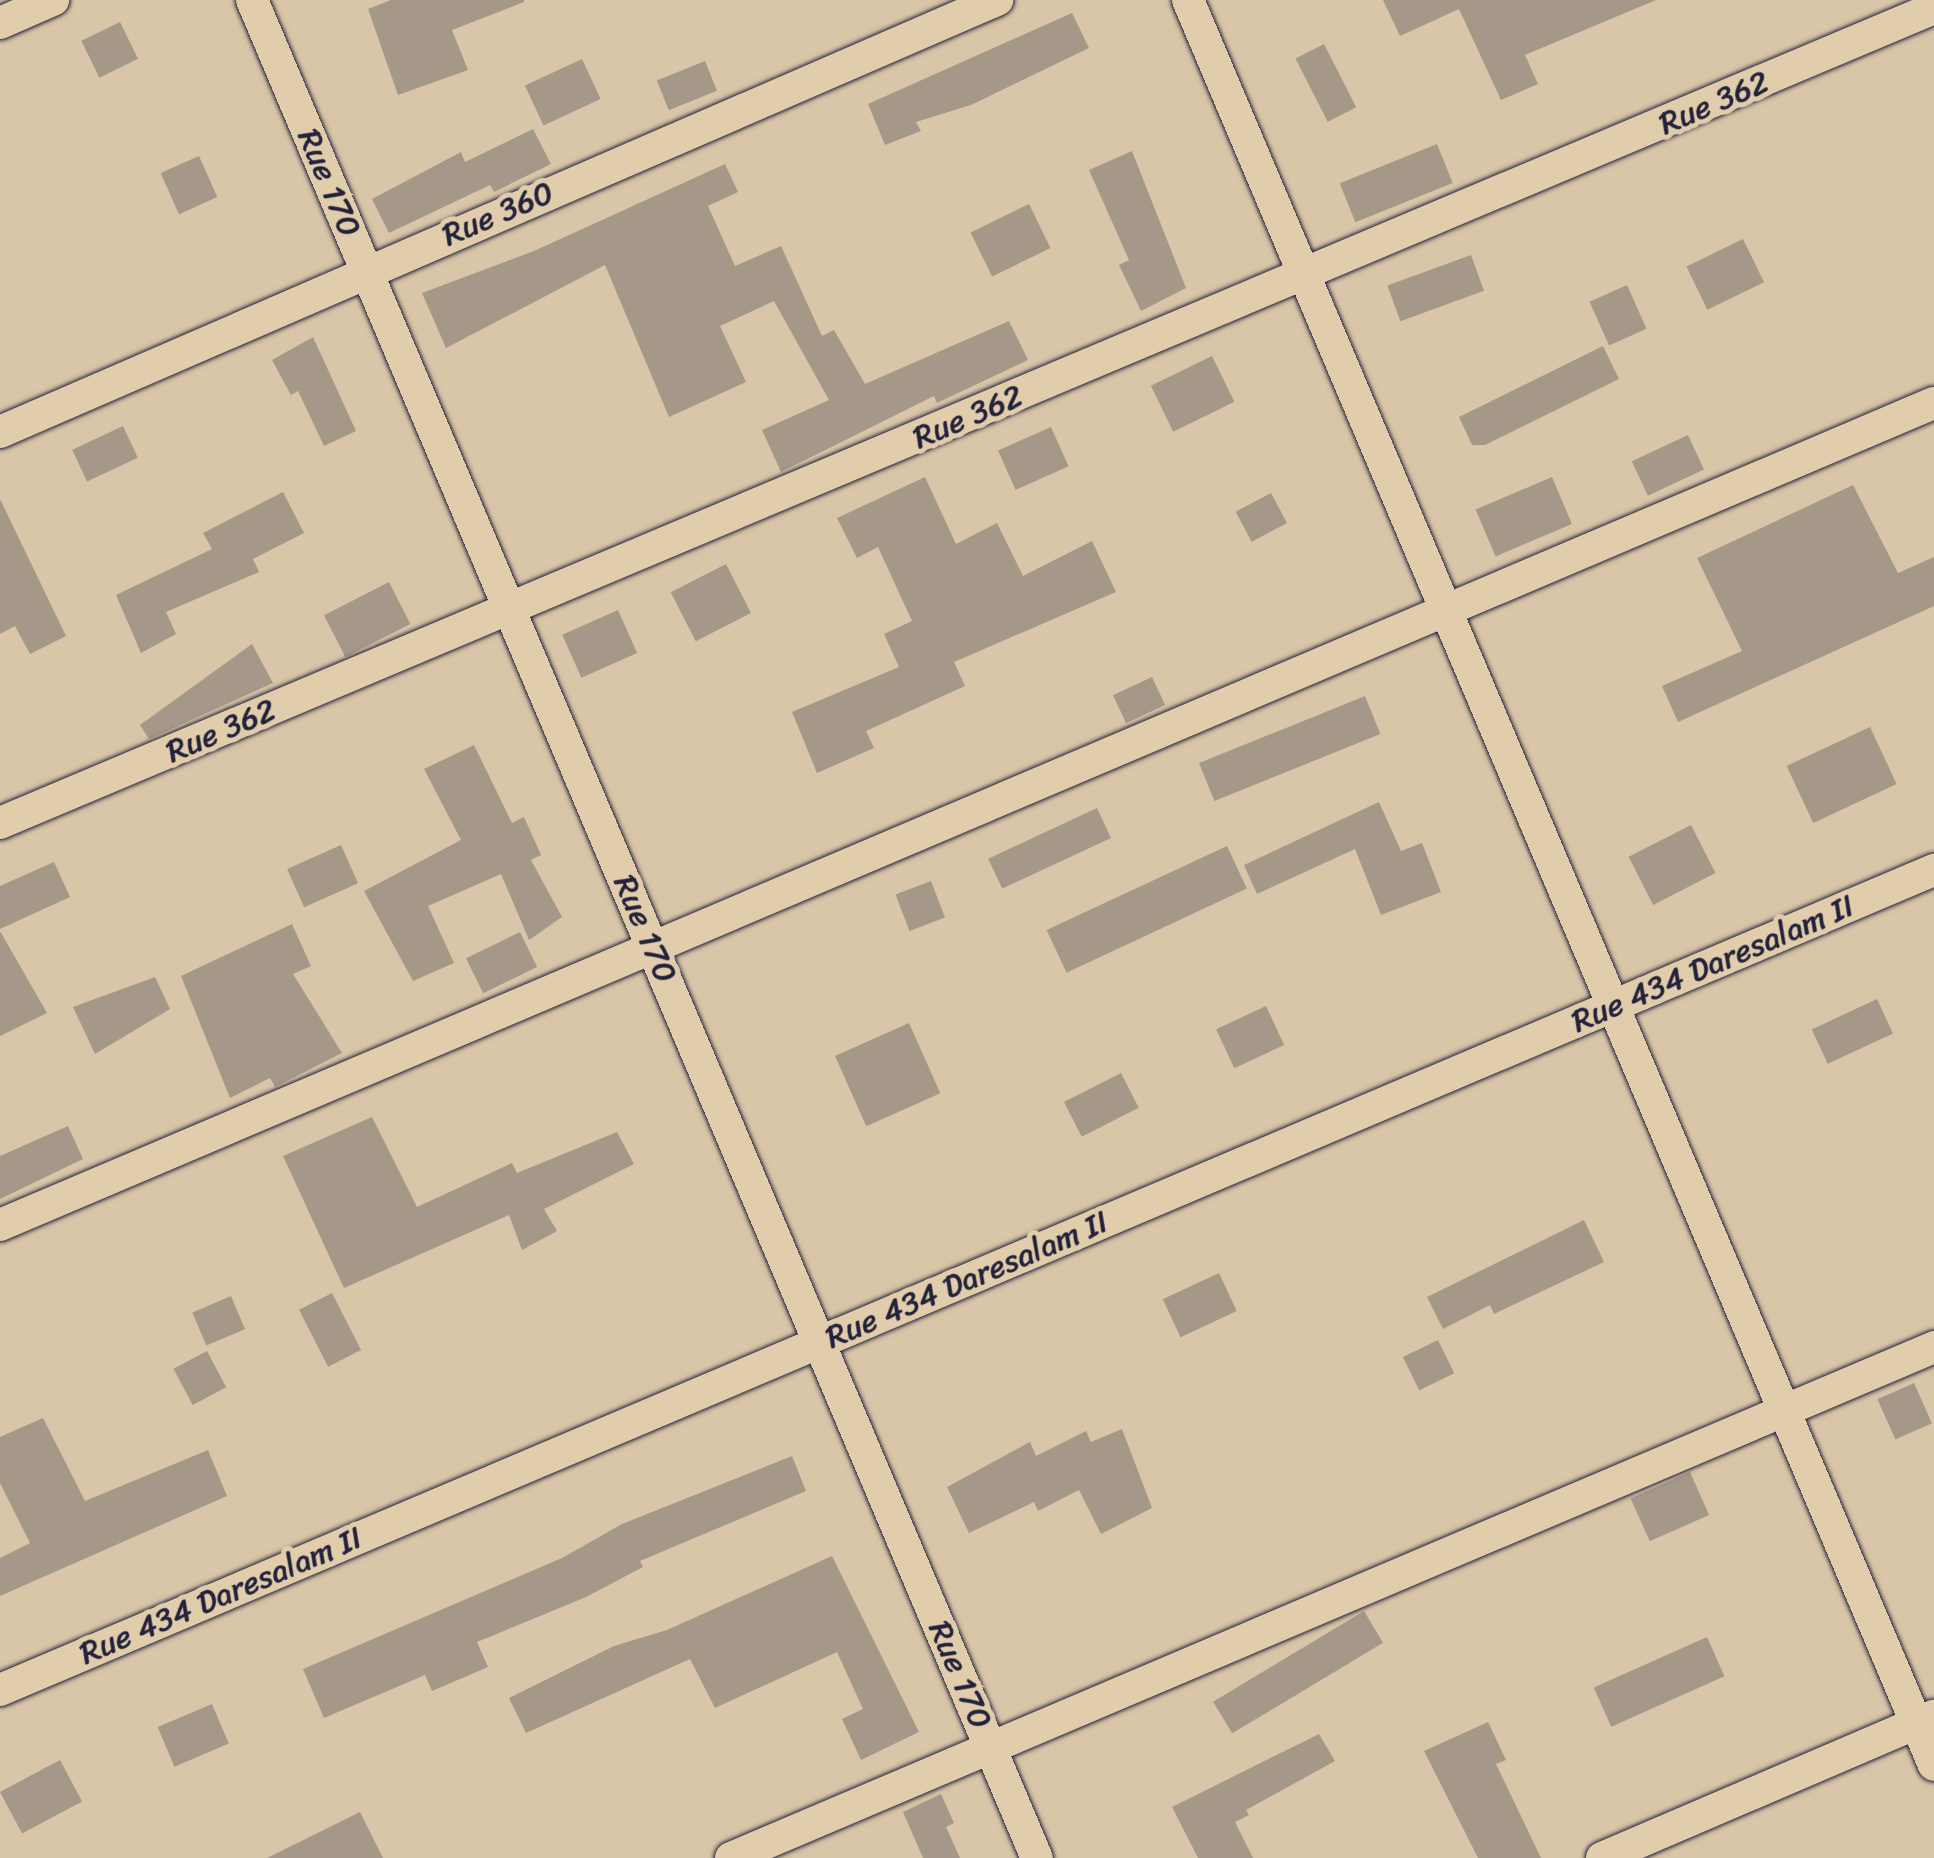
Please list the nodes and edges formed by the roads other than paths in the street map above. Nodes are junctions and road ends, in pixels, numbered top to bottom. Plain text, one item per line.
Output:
1 (53, 0) edge
2 (252, 0) edge
3 (997, 0) edge
4 (1188, 0) edge
5 (1934, 8) edge
6 (0, 23) edge
7 (366, 271) junction
8 (1305, 276) junction
9 (1934, 403) edge
10 (0, 432) edge
11 (510, 610) junction
12 (1446, 610) junction
13 (0, 823) edge
14 (1934, 870) edge
15 (653, 948) junction
16 (1613, 1006) junction
17 (0, 1225) edge
18 (819, 1342) junction
19 (1934, 1347) edge
20 (1784, 1410) junction
21 (0, 1690) edge
22 (1925, 1719) edge
23 (990, 1748) junction
24 (1934, 1765) edge
25 (731, 1858) edge
26 (1038, 1858) edge
27 (1602, 1858) edge

1 - 6 street
2 - 7 street, Rue 170
3 - 7 street, Rue 360
4 - 8 street
5 - 8 street, Rue 362
7 - 10 street, Rue 360
7 - 11 street, Rue 170
8 - 11 street, Rue 362
8 - 12 street
9 - 12 street
11 - 13 street, Rue 362
11 - 15 street, Rue 170
12 - 15 street
12 - 16 street
14 - 16 street, Rue 434 Daresalam II
15 - 17 street
15 - 18 street, Rue 170
16 - 18 street, Rue 434 Daresalam II
16 - 20 street
18 - 21 street, Rue 434 Daresalam II
18 - 23 street, Rue 170
19 - 20 street
20 - 22 street
20 - 23 street
22 - 24 street
22 - 27 street
23 - 25 street
23 - 26 street, Rue 170

